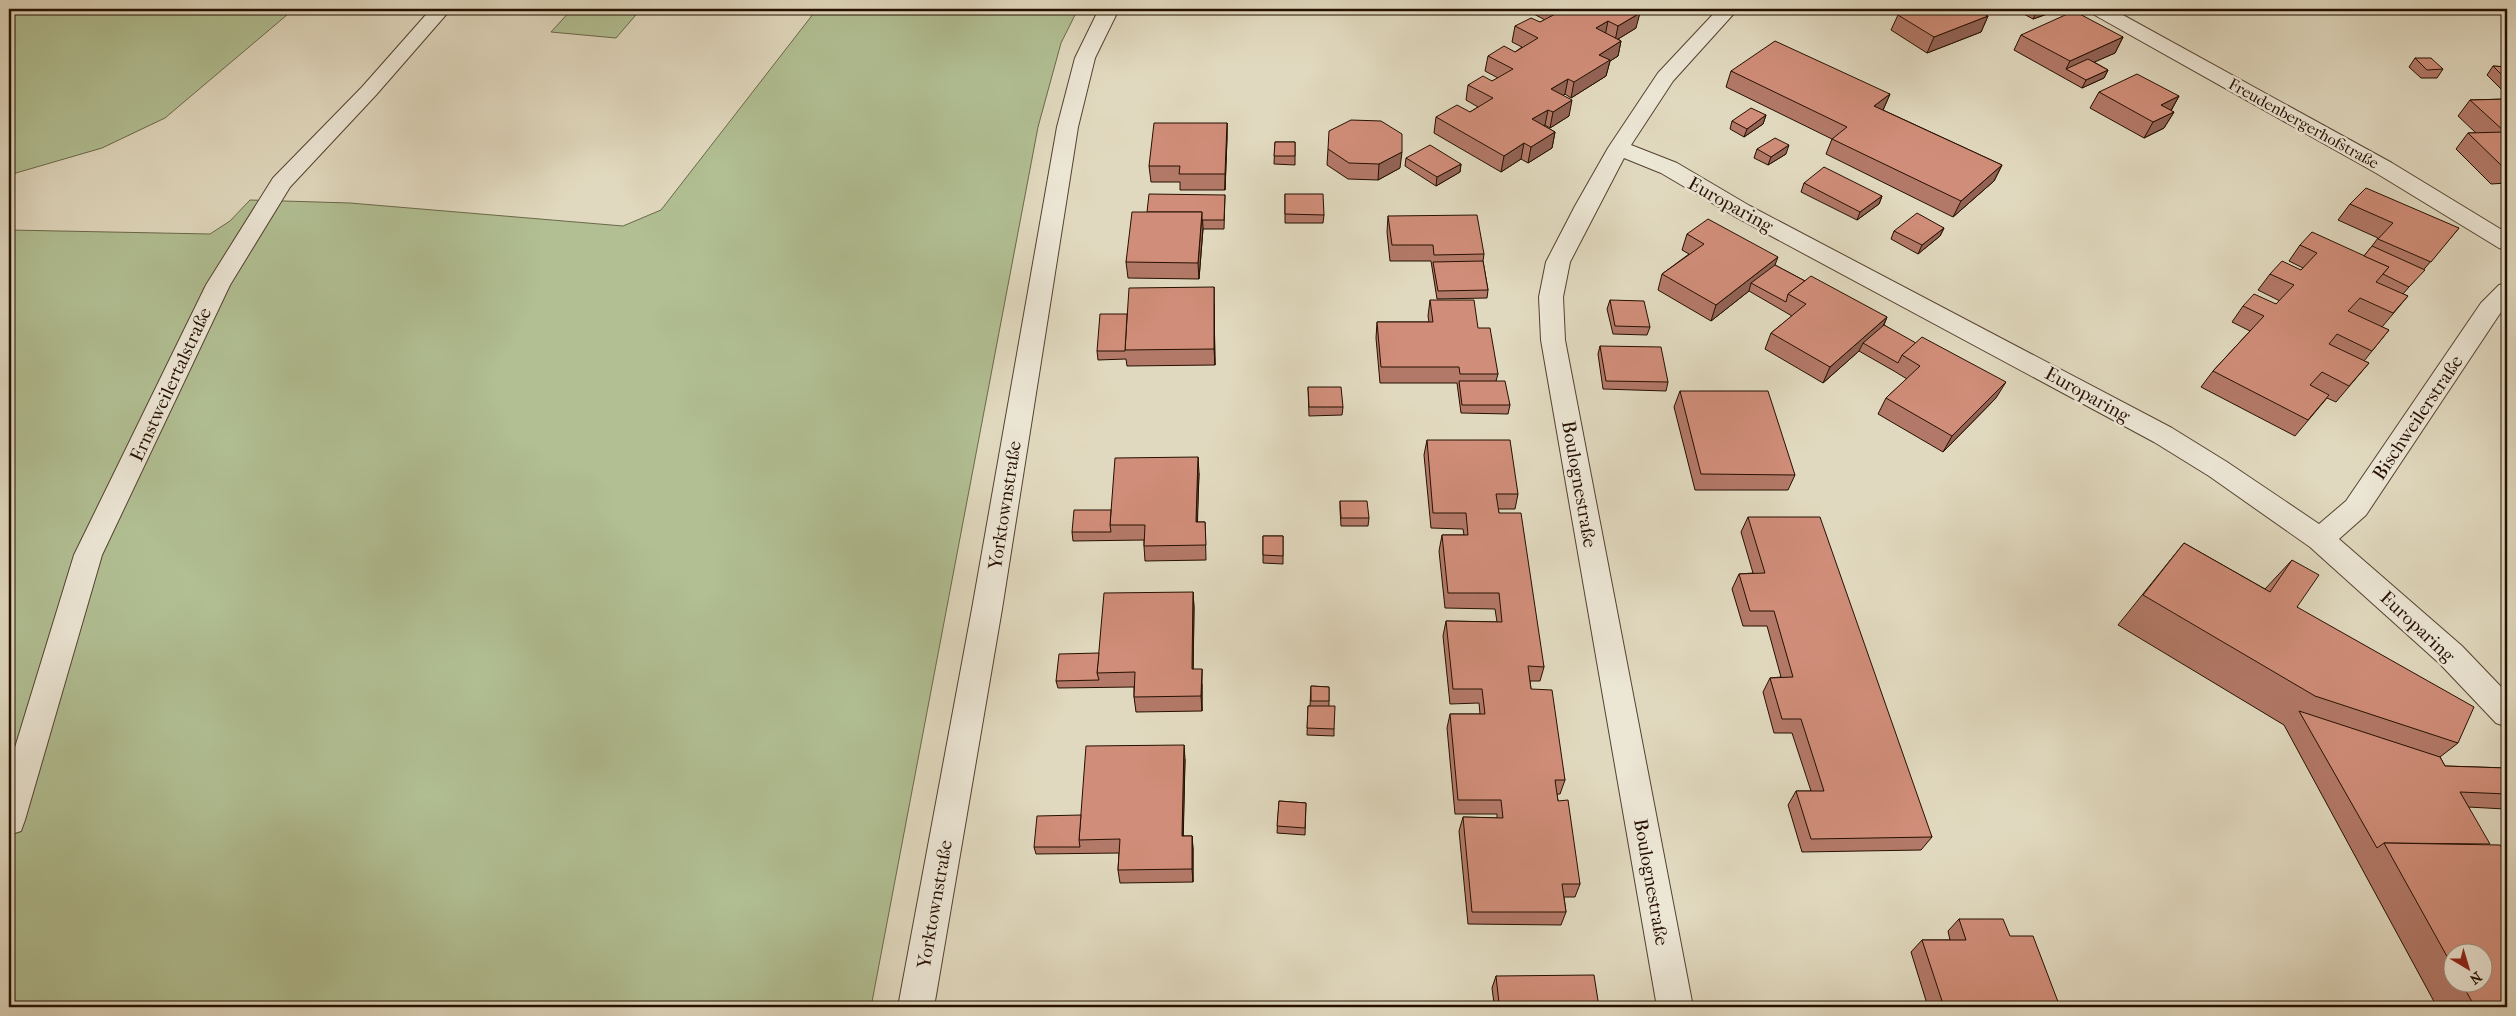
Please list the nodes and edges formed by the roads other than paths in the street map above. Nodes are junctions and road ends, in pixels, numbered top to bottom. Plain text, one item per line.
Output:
1 (441, 9) edge
2 (1109, 9) edge
3 (1728, 9) edge
4 (2098, 9) edge
5 (1619, 148) junction
6 (2503, 238) edge
7 (2507, 291) edge
8 (2320, 538) junction
9 (2507, 714) edge
10 (9, 820) edge
11 (916, 1007) edge
12 (1675, 1007) edge

1 - 10 street, Ernstweilertalstraße
2 - 11 street, Yorktownstraße
3 - 5 street, Boulognestraße
4 - 6 street, Freudenbergerhofstraße
5 - 8 street, Europaring
5 - 12 street, Boulognestraße
7 - 8 street, Bischweilerstraße
8 - 9 street, Europaring

